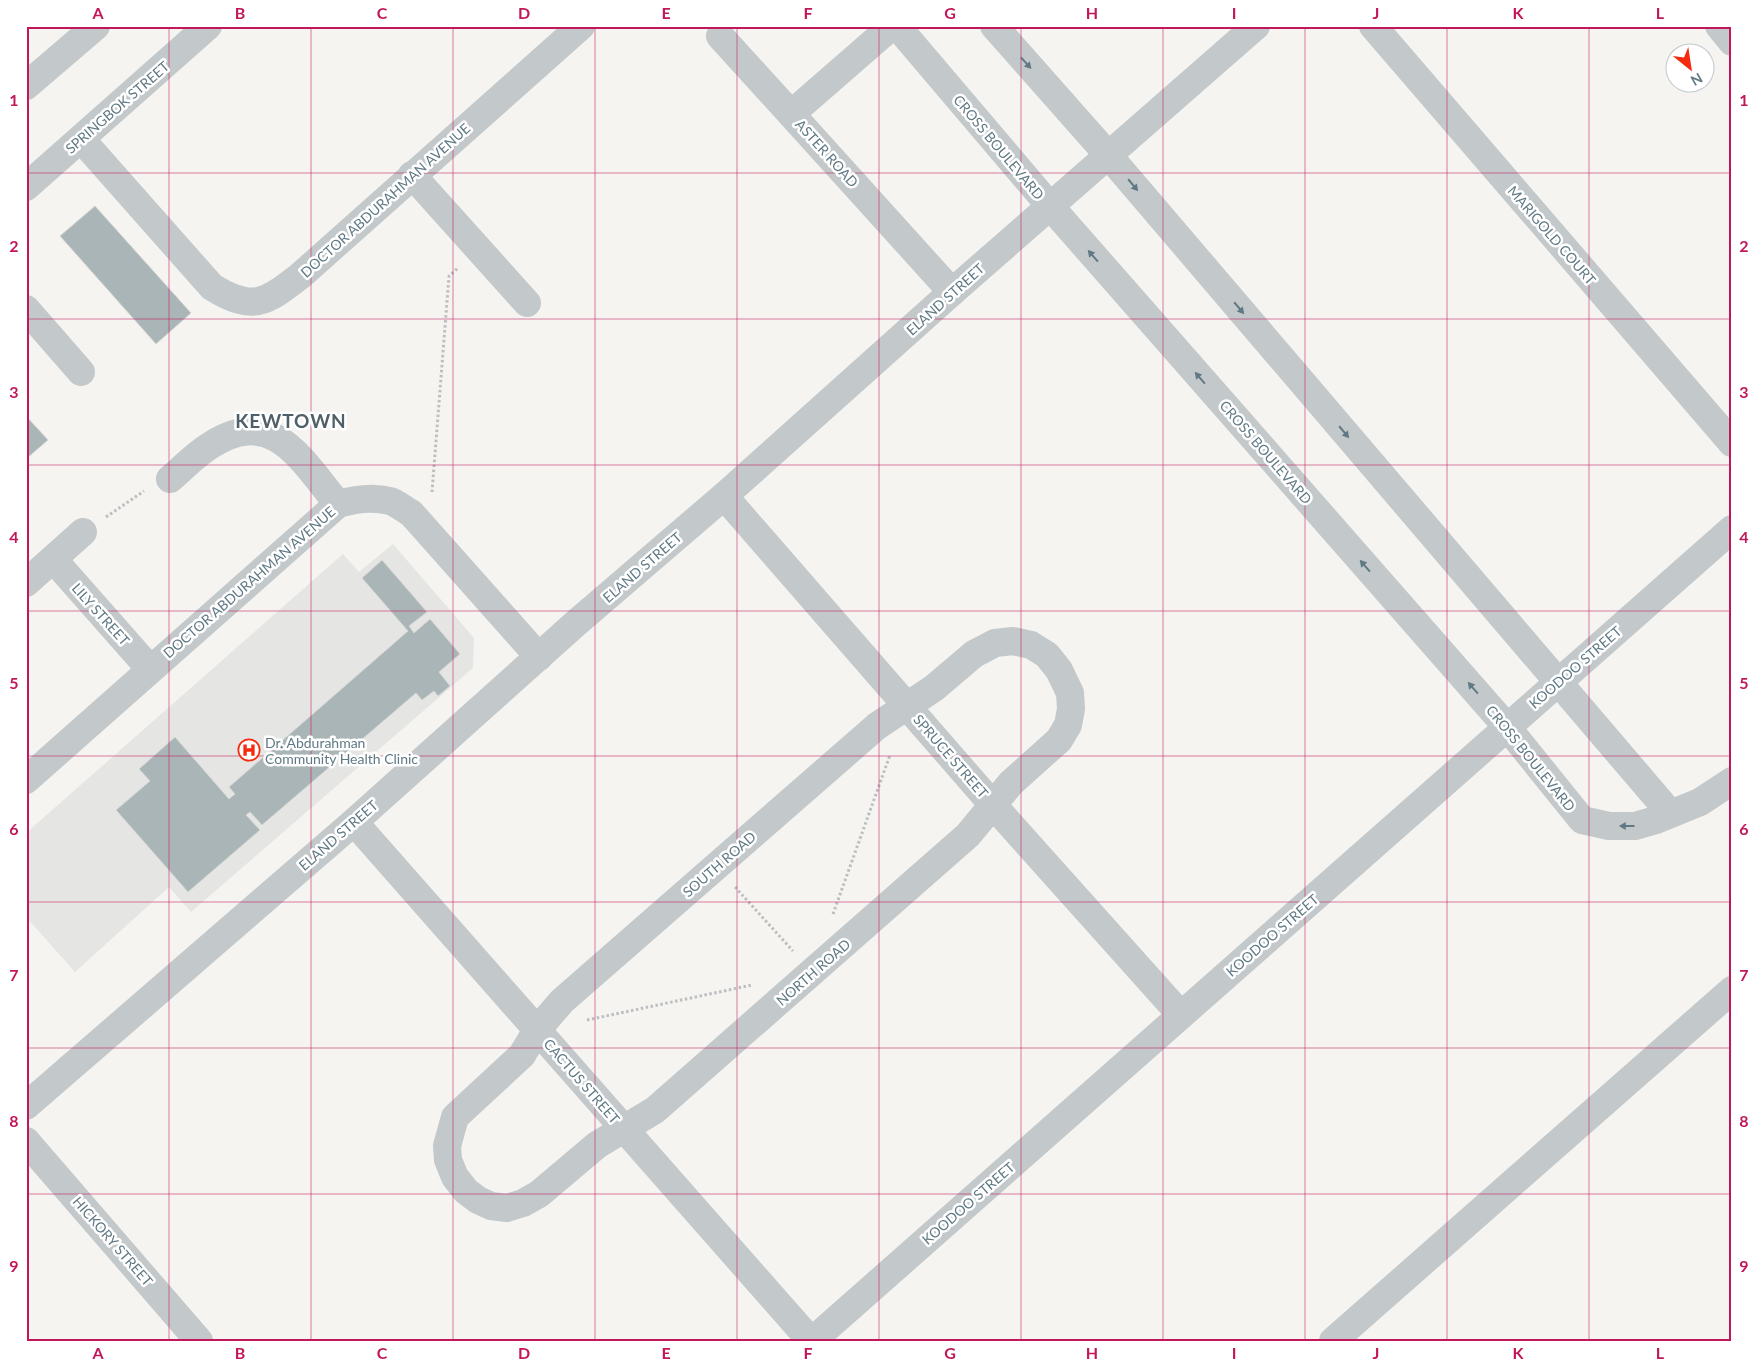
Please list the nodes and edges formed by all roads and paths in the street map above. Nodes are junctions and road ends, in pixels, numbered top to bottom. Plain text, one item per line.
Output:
1 (96, 26) edge
2 (208, 26) edge
3 (581, 26) edge
4 (892, 26) edge
5 (897, 26) edge
6 (994, 26) edge
7 (1256, 26) edge
8 (1372, 26) edge
9 (1719, 26) edge
10 (720, 36) dead end
11 (1732, 42) edge
12 (26, 86) edge
13 (791, 114) junction
14 (81, 139) junction
15 (1109, 156) junction
16 (412, 175) junction
17 (26, 187) edge
18 (1050, 206) junction
19 (478, 249) junction
20 (952, 292) junction
21 (528, 303) dead end
22 (26, 310) edge
23 (81, 372) dead end
24 (1732, 443) edge
25 (170, 479) joint
26 (724, 496) junction
27 (338, 504) junction
28 (412, 514) junction
29 (1732, 529) edge
30 (83, 532) joint
31 (53, 559) junction
32 (26, 583) edge
33 (539, 657) junction
34 (150, 669) junction
35 (1557, 683) junction
36 (907, 705) junction
37 (1507, 727) junction
38 (891, 751) dead end
39 (26, 780) edge
40 (1732, 781) edge
41 (993, 805) junction
42 (1670, 813) junction
43 (354, 822) junction
44 (716, 866) junction
45 (832, 917) dead end
46 (812, 972) junction
47 (755, 984) dead end
48 (1732, 990) edge
49 (1180, 1015) junction
50 (584, 1020) dead end
51 (537, 1030) junction
52 (26, 1106) edge
53 (624, 1129) junction
54 (26, 1141) edge
55 (199, 1341) edge
56 (812, 1341) edge
57 (1333, 1341) edge

1 - 12 street
2 - 14 street, SPRINGBOK STREET
3 - 16 street, DOCTOR ABDURAHMAN AVENUE
4 - 13 street, ASTER ROAD
5 - 18 street, CROSS BOULEVARD
6 -> 15 street
7 - 15 street, ELAND STREET
8 - 24 street, MARIGOLD COURT
9 - 11 street
10 - 13 street
13 - 20 street, ASTER ROAD
14 - 16 street, DOCTOR ABDURAHMAN AVENUE
14 - 17 street, SPRINGBOK STREET
15 - 18 street, ELAND STREET
15 -> 35 street
16 - 19 street
18 - 20 street, ELAND STREET
37 -> 18 street, CROSS BOULEVARD
19 - 21 street
19 - 28 path
20 - 26 street, ELAND STREET
22 - 23 street
25 - 27 street
25 - 30 path
26 - 33 street, ELAND STREET
26 - 36 street, SPRUCE STREET
27 - 28 street, DOCTOR ABDURAHMAN AVENUE
27 - 34 street, DOCTOR ABDURAHMAN AVENUE
28 - 33 street, DOCTOR ABDURAHMAN AVENUE
29 - 35 street, KOODOO STREET
30 - 31 street
31 - 32 street
31 - 34 street, LILY STREET
33 - 43 street, ELAND STREET
34 - 39 street, DOCTOR ABDURAHMAN AVENUE
35 - 37 street, KOODOO STREET
35 - 42 street
36 - 41 street, SPRUCE STREET
36 - 41 street, SOUTH ROAD
36 - 44 street, SOUTH ROAD
42 -> 37 street, CROSS BOULEVARD
37 - 49 street, KOODOO STREET
38 - 45 path
40 - 42 street, CROSS BOULEVARD
41 - 46 street, NORTH ROAD
41 - 49 street, SPRUCE STREET
43 - 51 street, CACTUS STREET
43 - 52 street, ELAND STREET
44 - 46 path
44 - 51 street, SOUTH ROAD
46 - 53 street, NORTH ROAD
47 - 50 path
48 - 57 street
49 - 56 street, KOODOO STREET
51 - 53 street, CACTUS STREET
51 - 53 street, SOUTH ROAD
53 - 56 street, CACTUS STREET
54 - 55 street, HICKORY STREET

